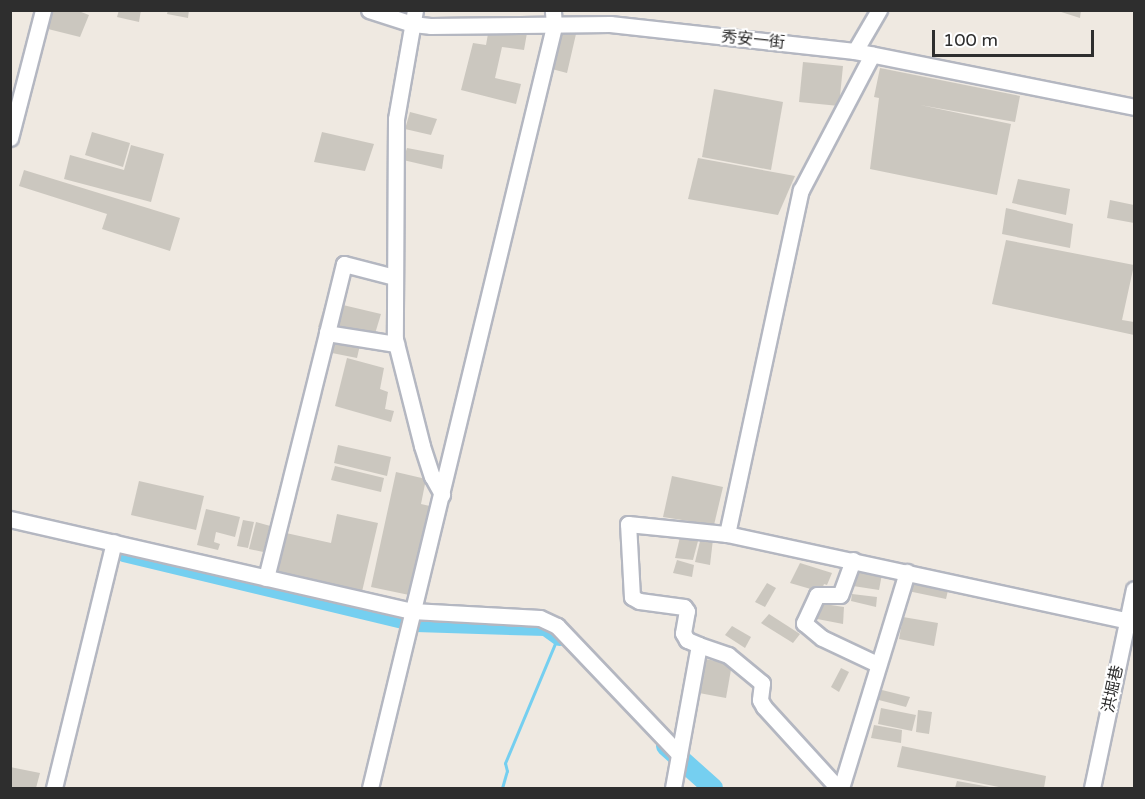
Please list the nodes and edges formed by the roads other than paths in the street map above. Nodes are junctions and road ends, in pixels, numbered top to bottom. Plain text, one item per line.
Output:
1 (43, 10) edge
2 (369, 10) edge
3 (879, 10) edge
4 (413, 17) edge
5 (553, 18) edge
6 (855, 51) junction
7 (872, 55) junction
8 (1134, 107) edge
9 (10, 138) edge
10 (394, 277) junction
11 (327, 333) junction
12 (396, 344) junction
13 (442, 494) junction
14 (10, 519) edge
15 (727, 534) junction
16 (114, 542) junction
17 (853, 560) junction
18 (907, 572) junction
19 (266, 578) junction
20 (1134, 589) edge
21 (412, 612) junction
22 (1131, 621) edge
23 (699, 645) junction
24 (877, 664) junction
25 (679, 754) junction
26 (54, 789) edge
27 (370, 789) edge
28 (673, 789) edge
29 (840, 789) edge
30 (1092, 789) edge

1 - 9 street
2 - 4 street, 秀安一街
3 - 6 street
4 - 5 street, 秀安一街
4 - 10 street
5 - 6 street, 秀安一街
5 - 13 street
6 - 7 street, 秀安一街
7 - 8 street, 秀安一街
7 - 15 street
10 - 11 street
10 - 12 street
11 - 12 street
11 - 19 street
12 - 13 street
13 - 21 street
14 - 16 street
15 - 17 street
15 - 23 street
16 - 19 street
16 - 26 street
17 - 18 street
17 - 24 street
18 - 22 street
18 - 24 street
19 - 21 street
20 - 22 street, 洪堀巷
21 - 25 street
21 - 27 street
22 - 30 street, 洪堀巷
23 - 25 street
23 - 29 street
24 - 29 street
25 - 28 street

